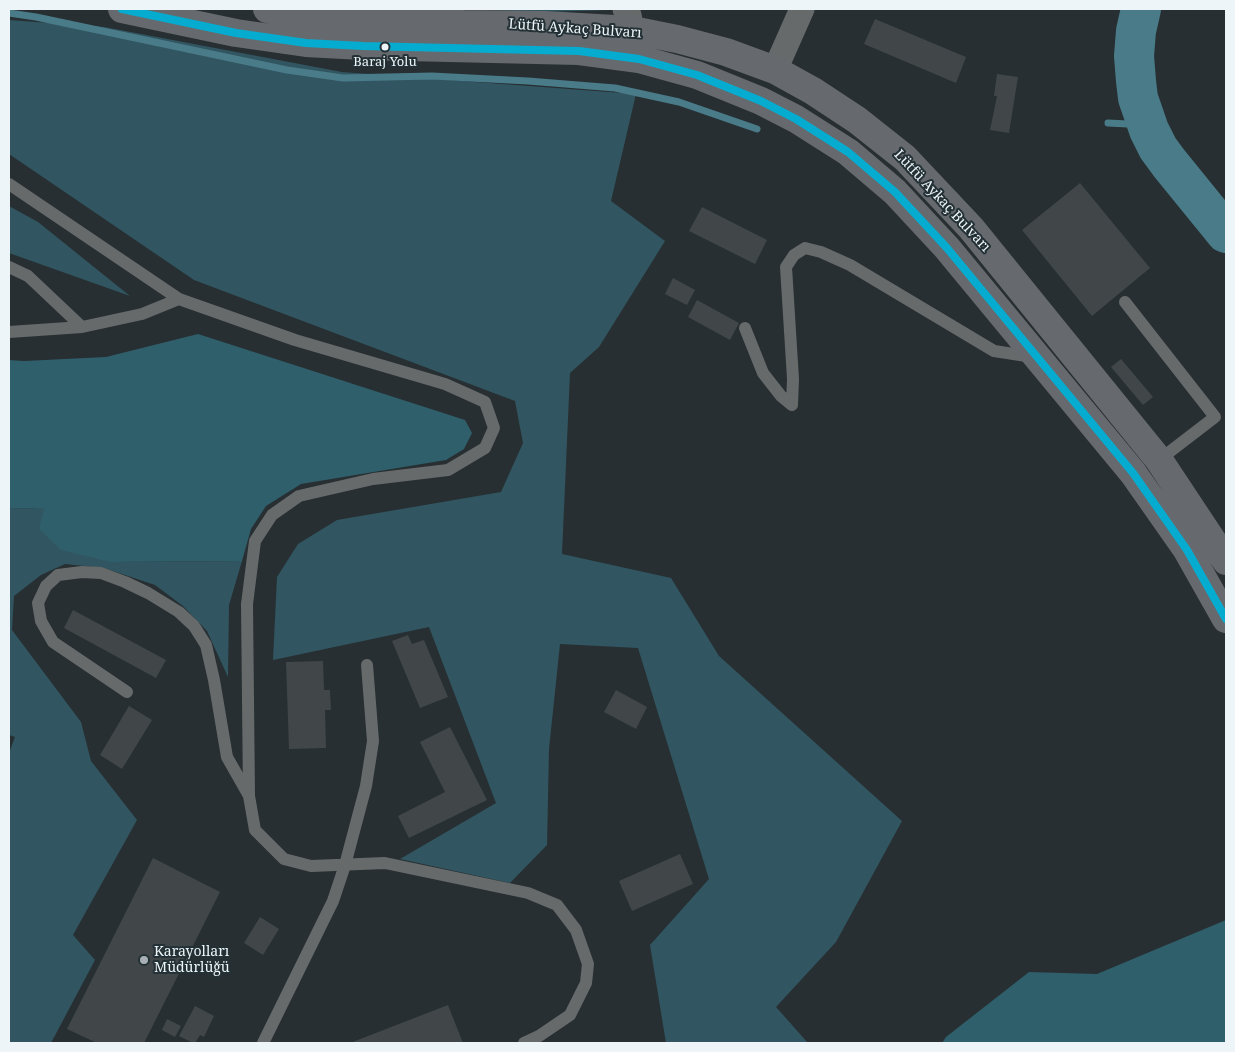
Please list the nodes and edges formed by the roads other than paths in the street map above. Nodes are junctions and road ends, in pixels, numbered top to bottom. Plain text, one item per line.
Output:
1 (122, 9) edge
2 (267, 9) edge
3 (802, 9) edge
4 (629, 20) edge
5 (775, 70) junction
6 (761, 101) junction
7 (9, 184) edge
8 (9, 267) edge
9 (178, 298) junction
10 (1125, 302) dead end
11 (82, 327) junction
12 (745, 328) dead end
13 (9, 332) edge
14 (1040, 359) junction
15 (1159, 460) junction
16 (1226, 561) edge
17 (1226, 619) edge
18 (367, 665) dead end
19 (126, 692) dead end
20 (249, 796) junction
21 (345, 865) junction
22 (263, 1043) edge
23 (524, 1043) edge

1 - 6 main road, Lütfü Aykaç Bulvarı
2 - 4 main road, Lütfü Aykaç Bulvarı
3 - 5 street
4 - 5 main road, Lütfü Aykaç Bulvarı
5 - 6 main road
5 - 15 main road, Lütfü Aykaç Bulvarı
6 - 14 main road, Lütfü Aykaç Bulvarı
7 - 9 lane
8 - 11 lane
9 - 11 lane
9 - 20 lane
10 - 15 lane
11 - 13 lane
12 - 14 lane
14 - 17 main road, Lütfü Aykaç Bulvarı
15 - 16 main road, Lütfü Aykaç Bulvarı
18 - 21 lane
19 - 20 lane
20 - 21 lane
21 - 22 lane
21 - 23 lane

